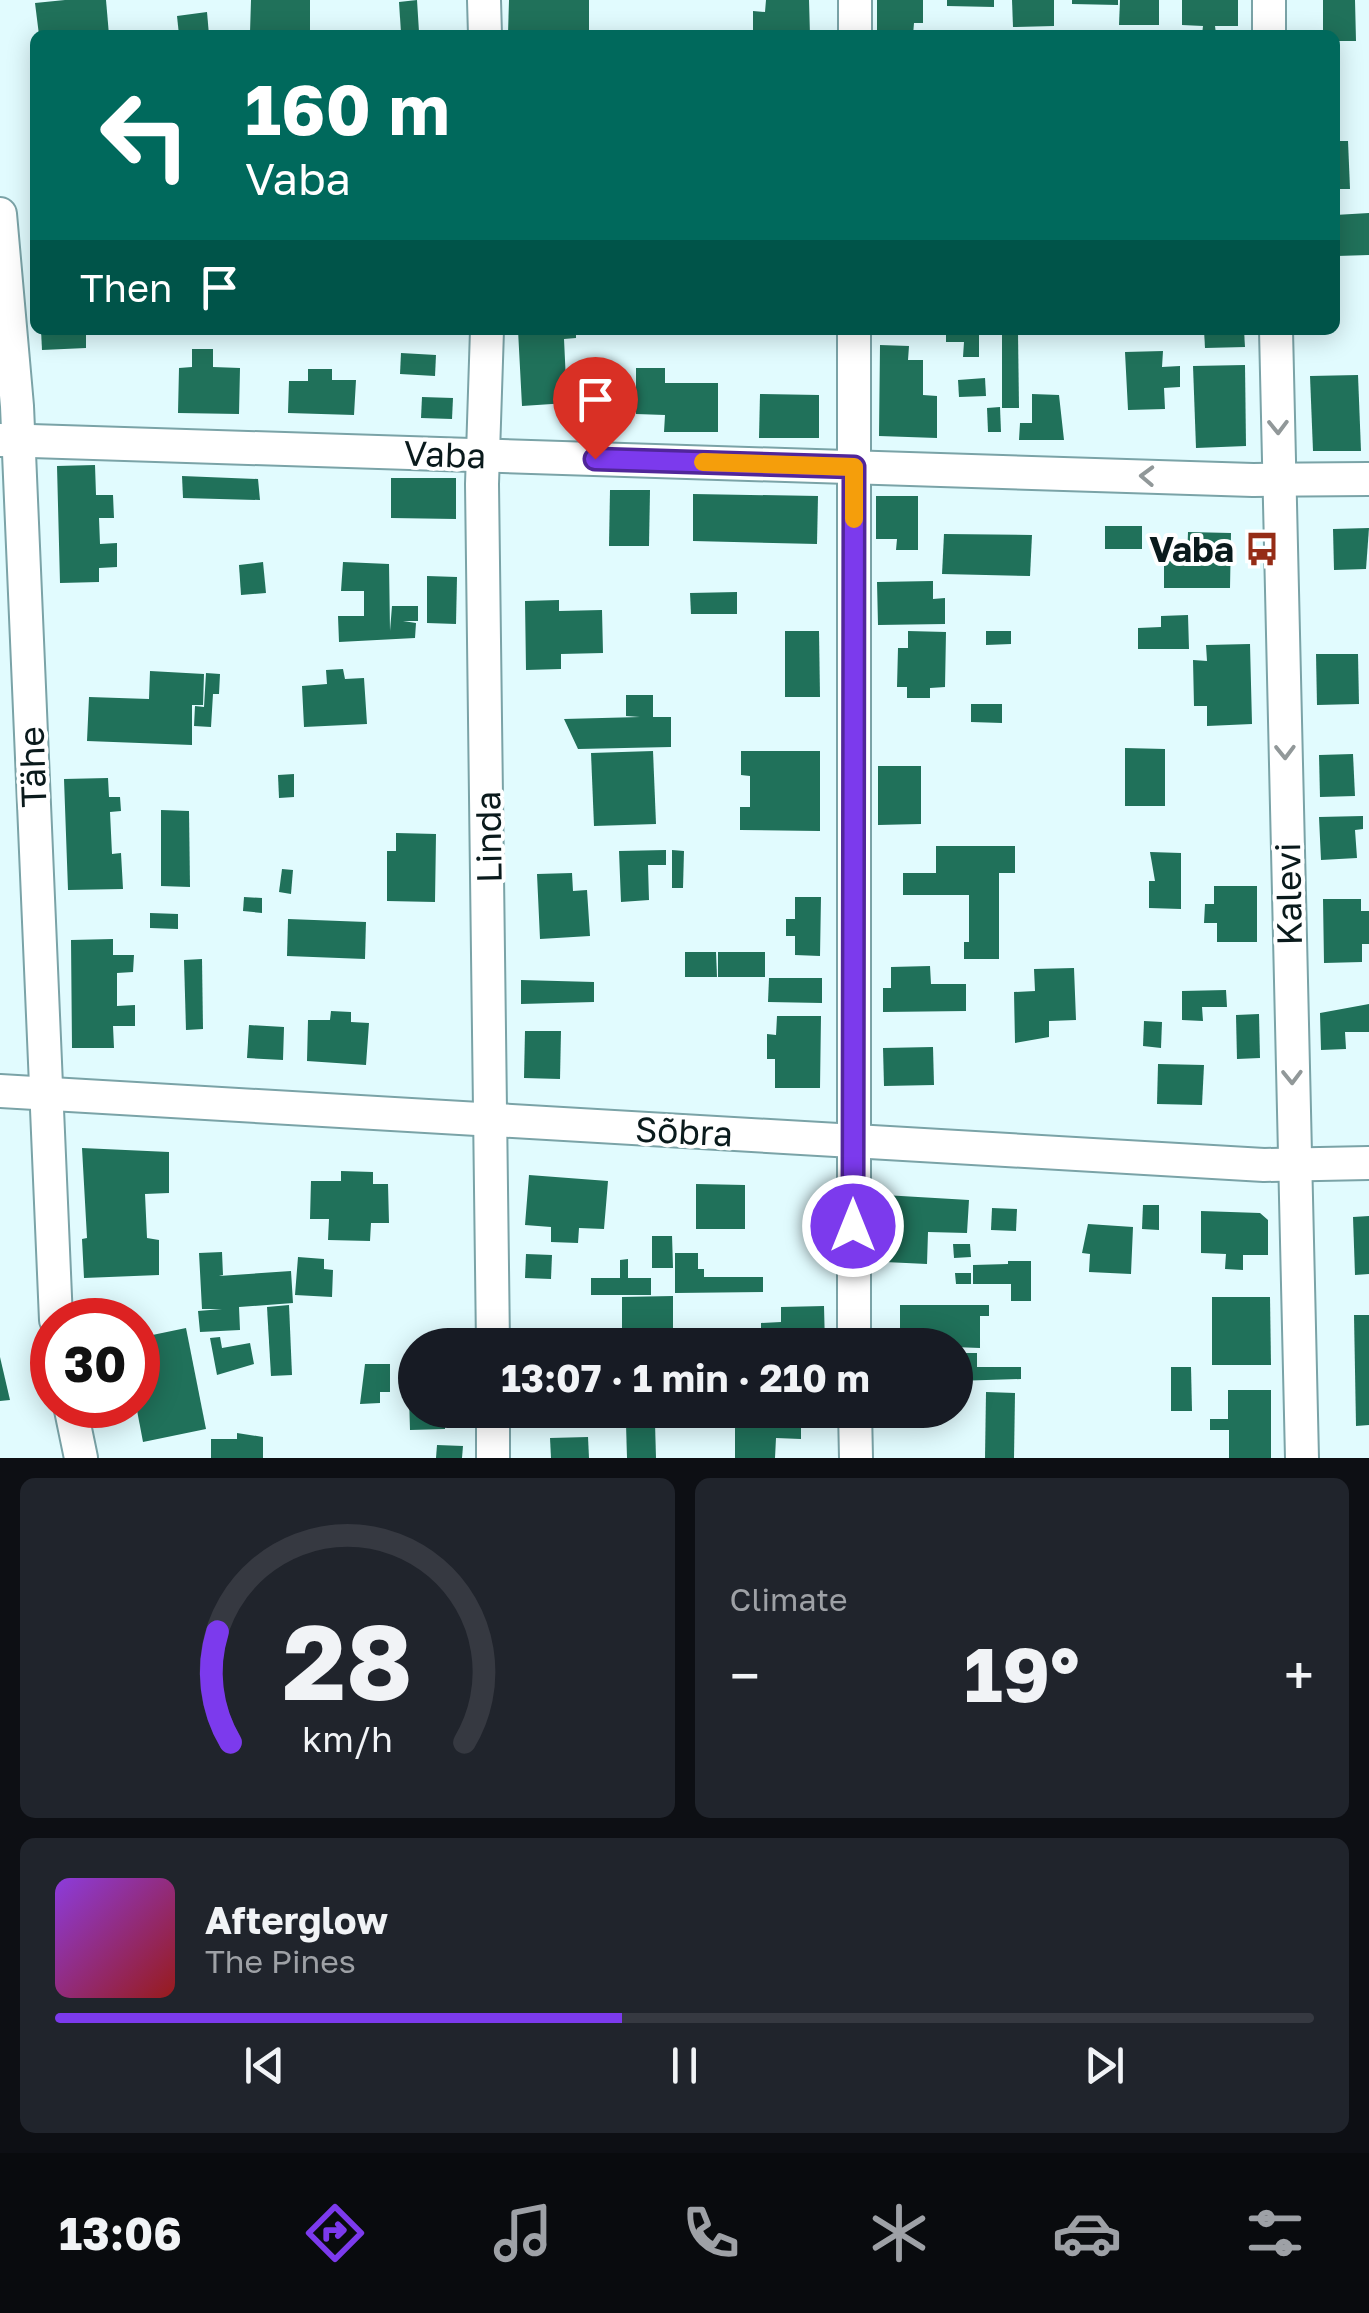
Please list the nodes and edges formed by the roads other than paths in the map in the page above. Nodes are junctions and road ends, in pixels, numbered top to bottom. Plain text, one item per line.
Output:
1 (484, 0) edge
2 (855, 0) edge
3 (1268, 0) edge
4 (484, 30) edge
5 (855, 30) edge
6 (1269, 30) edge
7 (0, 214) edge
8 (487, 335) edge
9 (854, 335) edge
10 (1276, 335) edge
11 (9, 440) edge
12 (484, 456) junction
13 (854, 467) junction
14 (1369, 479) edge
15 (1279, 480) junction
16 (0, 1091) edge
17 (46, 1094) junction
18 (493, 1120) junction
19 (853, 1141) junction
20 (1369, 1163) edge
21 (1294, 1164) junction
22 (55, 1298) edge
23 (493, 1328) edge
24 (854, 1328) edge
25 (75, 1428) edge
26 (493, 1428) edge
27 (855, 1428) edge
28 (81, 1458) edge
29 (96, 1458) edge
30 (493, 1458) edge
31 (856, 1458) edge
32 (1302, 1458) edge

1 - 4 street
2 - 5 street
3 - 6 street
7 - 11 street, Tähe
8 - 12 street, Linda
9 - 13 street
10 -> 15 street, Kalevi
11 - 12 street, Vaba
11 - 17 street, Tähe
12 - 13 street, Vaba
12 - 18 street, Linda
15 -> 13 street, Vaba
13 - 19 street
14 - 15 street, Vaba
15 -> 21 street, Kalevi
16 - 17 street, Sõbra
17 - 18 street, Sõbra
17 - 22 street, Tähe
18 - 19 street, Sõbra
18 - 23 street, Linda
19 - 21 street, Sõbra
19 - 24 street
20 - 21 street, Sõbra
21 - 32 street, Kalevi
25 - 28 street
26 - 30 street
27 - 31 street
28 - 29 street

